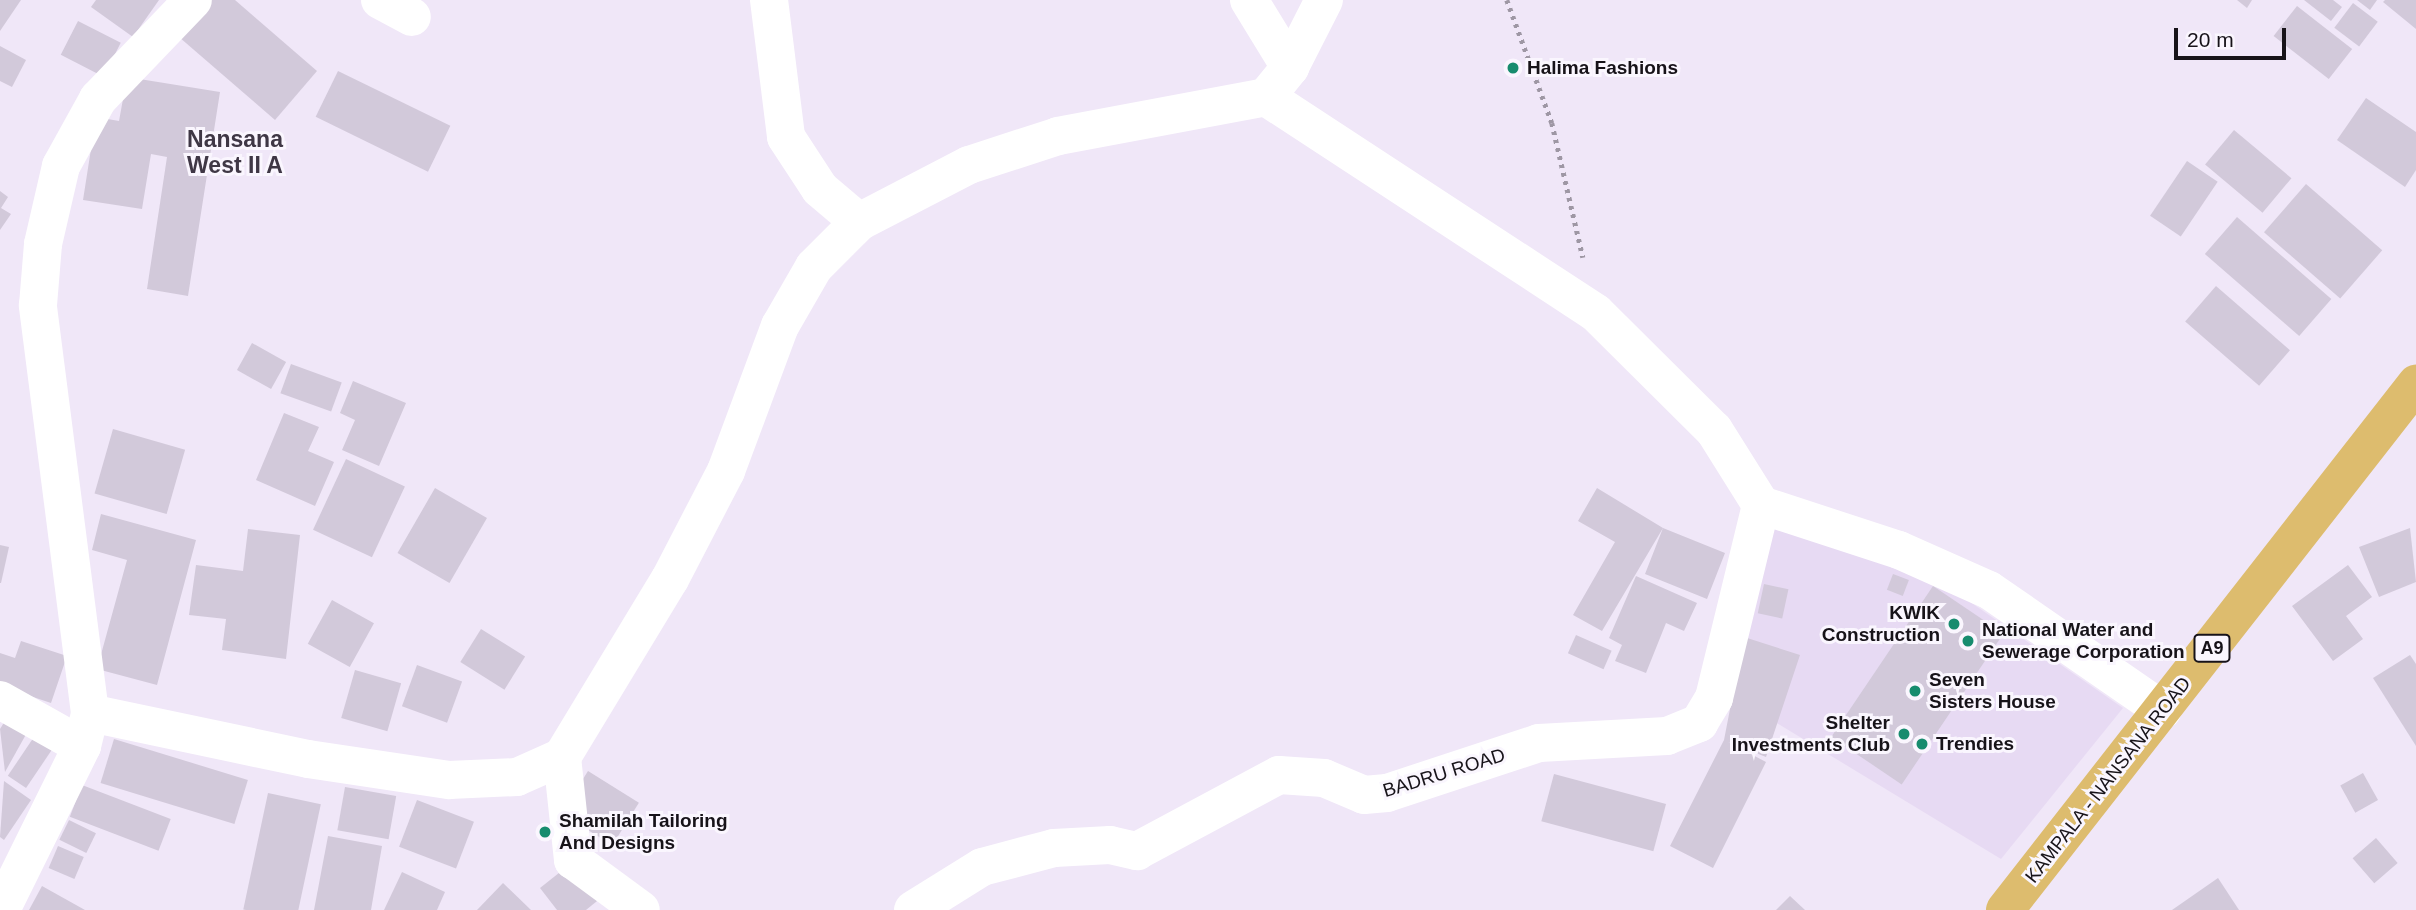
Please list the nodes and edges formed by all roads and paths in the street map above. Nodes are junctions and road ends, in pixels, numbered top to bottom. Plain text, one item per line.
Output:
1 (193, 0) edge
2 (769, 0) edge
3 (1249, 0) edge
4 (1324, 0) edge
5 (1507, 0) edge
6 (1290, 66) junction
7 (1266, 97) junction
8 (859, 222) junction
9 (1596, 313) junction
10 (2416, 384) edge
11 (1761, 505) junction
12 (0, 700) edge
13 (2162, 710) junction
14 (86, 730) junction
15 (562, 757) junction
16 (1, 910) edge
17 (640, 910) edge
18 (913, 910) edge
19 (2005, 910) edge

1 - 14 street
2 - 8 street
3 - 6 street
4 - 6 street
5 - 9 path
6 - 7 street
7 - 8 street
7 - 9 street
8 - 15 street
9 - 11 street
10 - 13 main road, KAMPALA - NANSANA ROAD / A9
11 - 13 street
11 - 18 street, BADRU ROAD
12 - 14 street
13 - 19 main road, KAMPALA - NANSANA ROAD / A9
14 - 15 street
14 - 16 street
15 - 17 street

